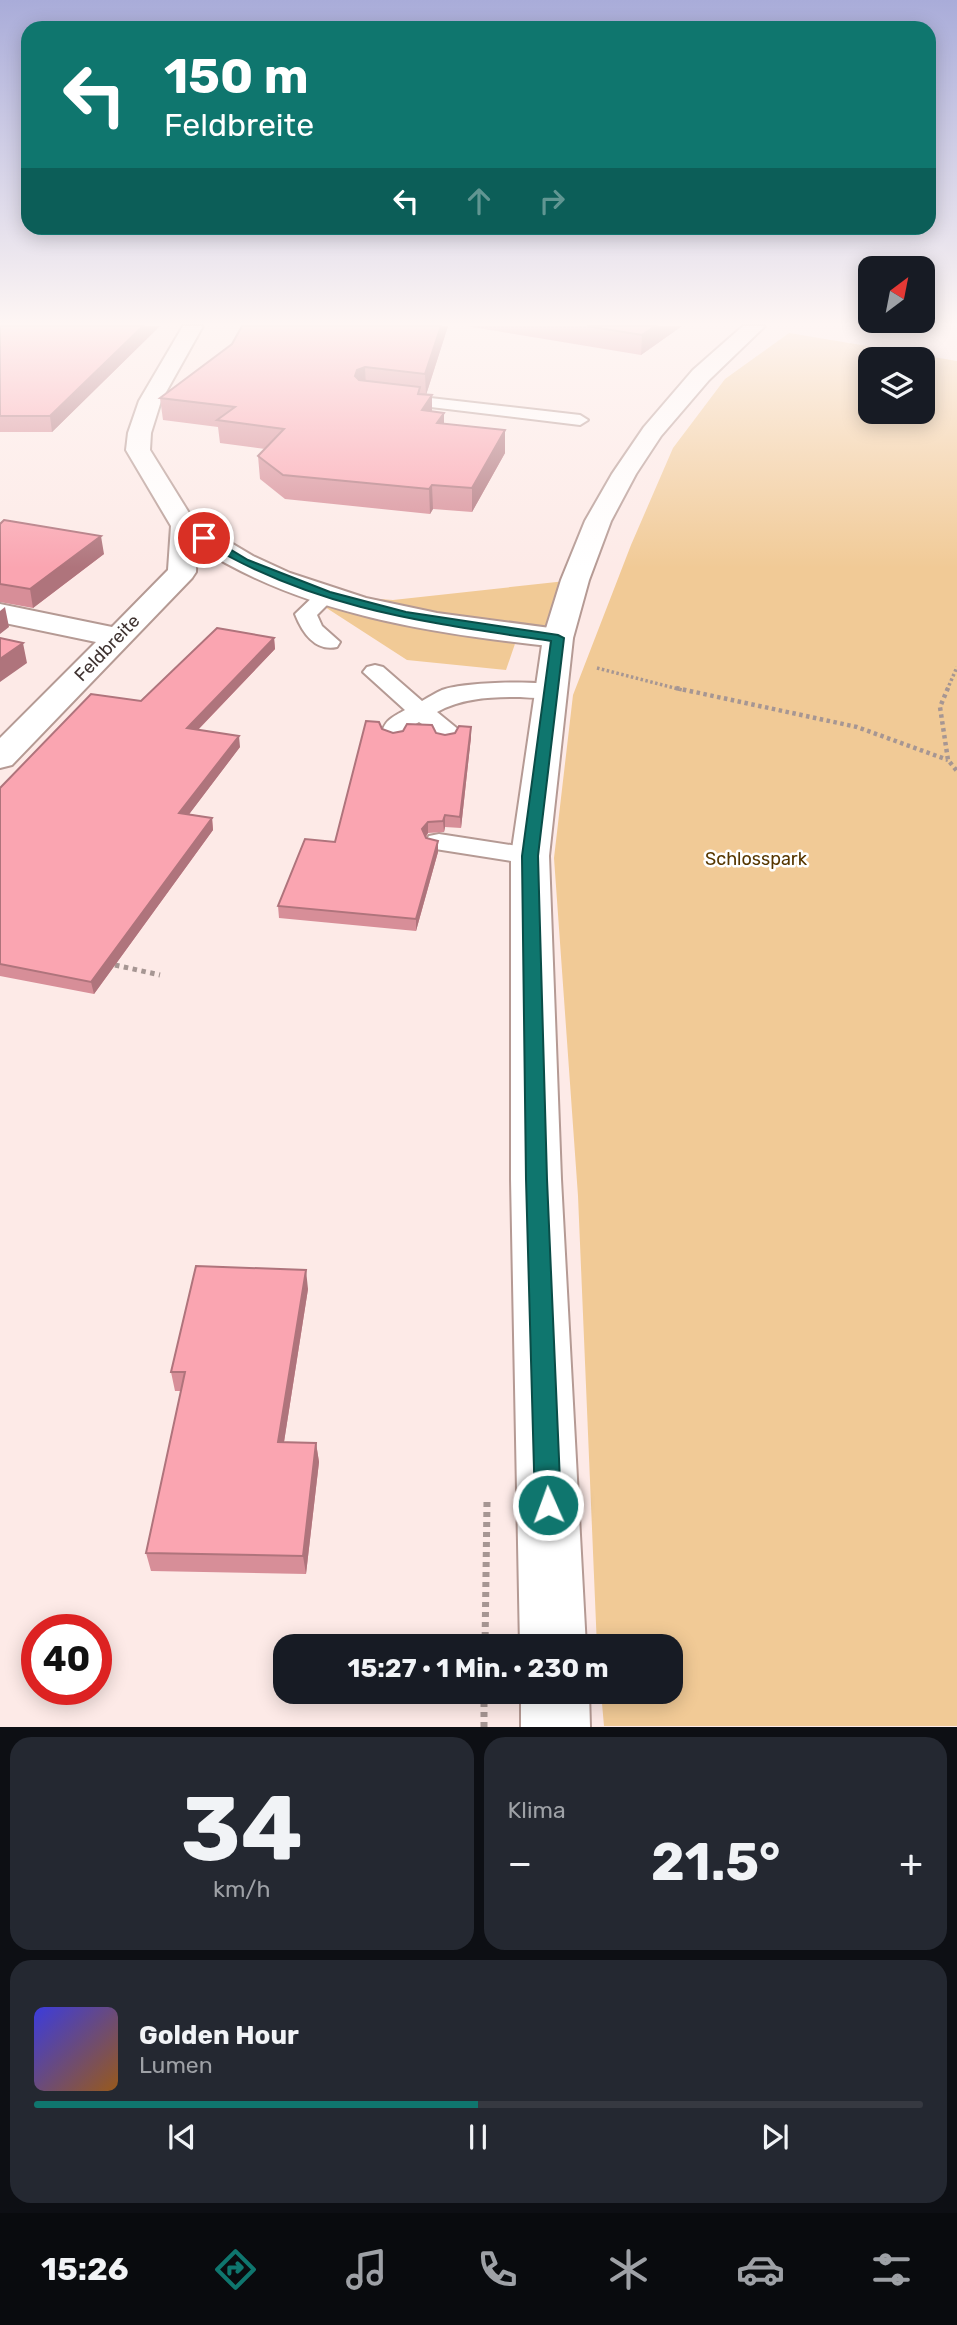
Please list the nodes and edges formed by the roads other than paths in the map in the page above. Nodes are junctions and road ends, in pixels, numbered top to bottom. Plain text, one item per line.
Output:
1 (146, 407) edge
2 (463, 407) edge
3 (674, 407) edge
4 (580, 420) dead end
5 (184, 526) junction
6 (326, 595) junction
7 (0, 613) edge
8 (118, 637) junction
9 (329, 642) dead end
10 (555, 662) junction
11 (374, 672) dead end
12 (422, 713) junction
13 (394, 734) edge
14 (446, 736) edge
15 (0, 758) edge
16 (439, 842) edge
17 (530, 856) junction
18 (553, 1634) edge
19 (555, 1704) edge
20 (556, 1727) edge

1 - 5 street
2 - 4 lane
3 - 10 street
5 - 6 street
5 - 8 street, Feldbreite
6 - 9 lane
6 - 10 street
7 - 8 street
8 - 15 street, Feldbreite
10 - 12 lane
10 - 17 street
11 - 12 lane
12 - 13 lane
12 - 14 lane
16 - 17 lane
17 - 18 street
19 - 20 street

